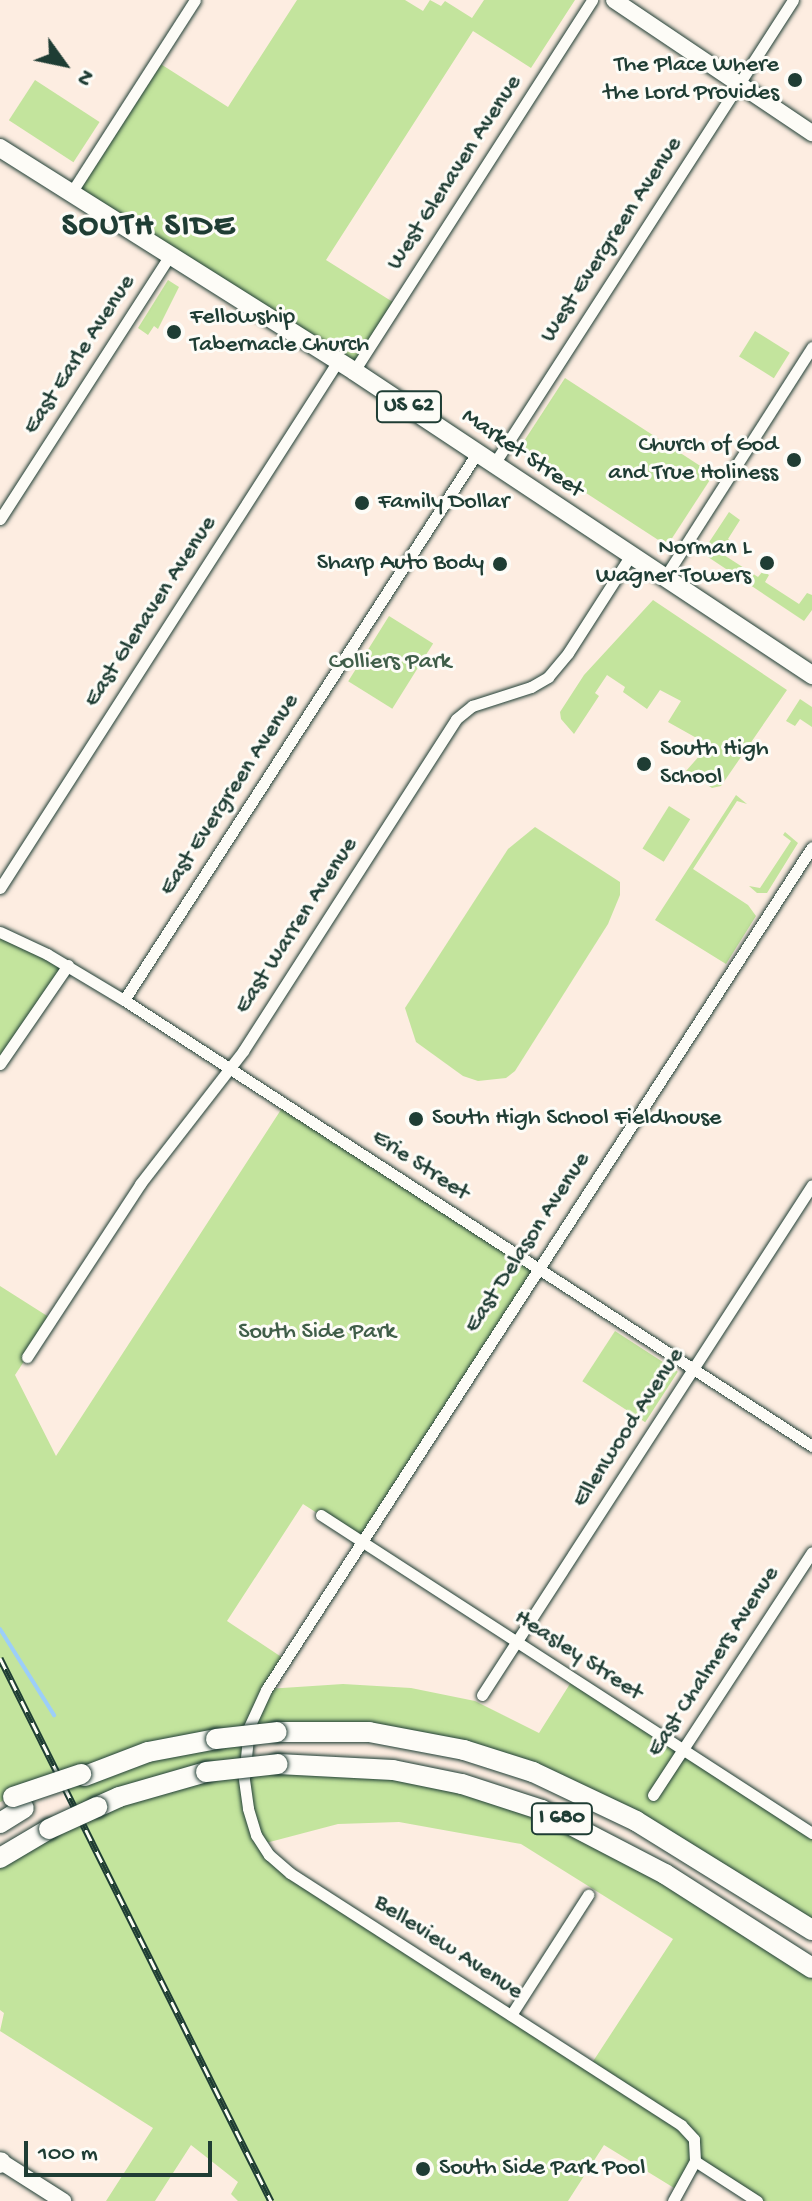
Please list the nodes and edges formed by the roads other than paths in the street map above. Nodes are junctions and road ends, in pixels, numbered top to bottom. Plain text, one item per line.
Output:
1 (195, 0) edge
2 (592, 0) edge
3 (614, 0) edge
4 (793, 0) edge
5 (739, 84) junction
6 (812, 133) edge
7 (0, 148) edge
8 (71, 193) junction
9 (170, 255) junction
10 (812, 347) edge
11 (346, 366) junction
12 (477, 453) junction
13 (494, 464) junction
14 (0, 519) edge
15 (631, 555) junction
16 (665, 577) junction
17 (812, 675) edge
18 (812, 847) edge
19 (0, 888) edge
20 (0, 932) edge
21 (68, 965) junction
22 (124, 1000) junction
23 (0, 1064) edge
24 (230, 1069) junction
25 (812, 1185) edge
26 (538, 1269) junction
27 (27, 1357) dead end
28 (693, 1369) junction
29 (812, 1446) edge
30 (321, 1515) dead end
31 (362, 1542) junction
32 (812, 1552) edge
33 (517, 1642) junction
34 (283, 1664) joint
35 (482, 1695) dead end
36 (683, 1750) junction
37 (653, 1795) dead end
38 (12, 1802) edge
39 (0, 1823) edge
40 (812, 1833) edge
41 (0, 1858) edge
42 (588, 1895) dead end
43 (812, 1930) edge
44 (812, 1968) edge
45 (511, 2015) junction
46 (695, 2161) junction
47 (0, 2162) edge
48 (63, 2201) edge
49 (673, 2201) edge
50 (757, 2201) edge

1 - 8 street
2 - 11 street, West Glenaven Avenue
3 - 5 street
4 - 5 street, West Evergreen Avenue
5 - 6 street
5 - 13 street, West Evergreen Avenue
7 - 8 main road, Market Street / US 62
8 - 9 main road, Market Street / US 62
9 - 11 main road, Market Street / US 62
9 - 14 street, East Earle Avenue
10 - 16 street
11 - 12 main road, Market Street / US 62
11 - 19 street, East Glenaven Avenue
12 - 13 main road, Market Street / US 62
12 - 22 street, East Evergreen Avenue
13 - 15 main road, Market Street / US 62
15 - 16 main road, Market Street / US 62
15 - 24 street, East Warren Avenue
16 - 17 main road, Market Street / US 62
18 - 26 street, East Delason Avenue
20 - 21 street, Erie Street
21 - 22 street, Erie Street
21 - 23 street
22 - 24 street, Erie Street
24 - 26 street, Erie Street
24 - 27 street, East Warren Avenue
25 - 28 street, Ellenwood Avenue
26 - 28 street, Erie Street
26 - 31 street, East Delason Avenue
28 - 29 street, Erie Street
28 - 33 street, Ellenwood Avenue
30 - 31 street, Heasley Street
31 - 33 street, Heasley Street
31 - 34 street, East Delason Avenue
32 - 36 street, East Chalmers Avenue
33 - 35 street, Ellenwood Avenue
33 - 36 street, Heasley Street
34 - 45 street, Belleview Avenue
36 - 37 street, East Chalmers Avenue
36 - 40 street, Heasley Street
38 - 39 highway, I 680
38 - 43 highway, I 680, bridge
41 - 44 highway, I 680, bridge
42 - 45 street
45 - 46 street, Belleview Avenue
46 - 49 street
46 - 50 street
47 - 48 street

